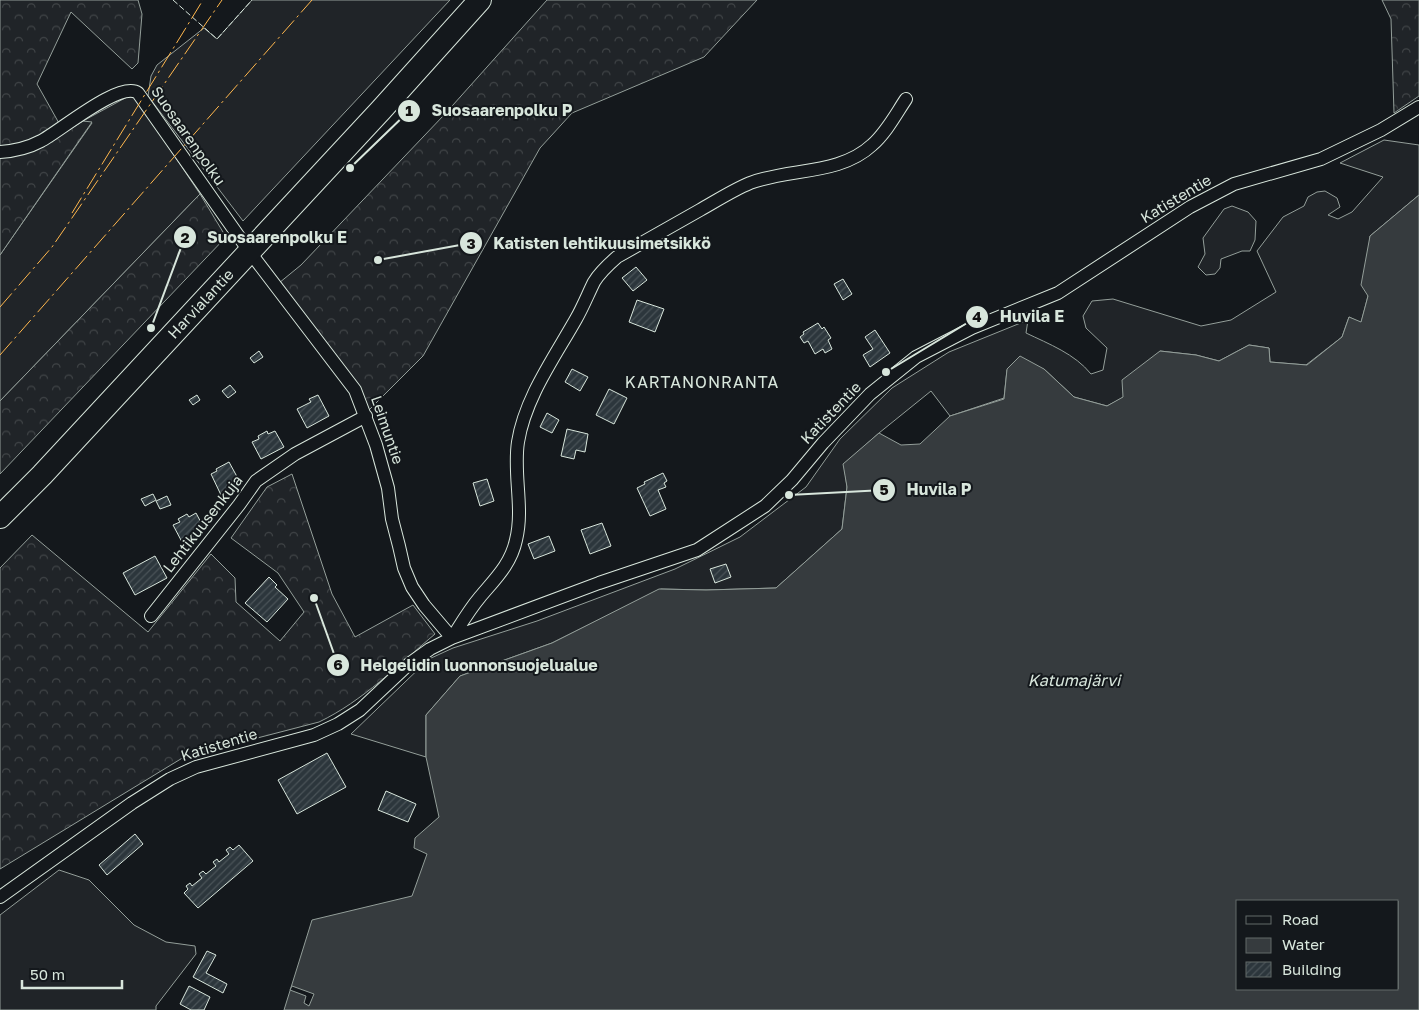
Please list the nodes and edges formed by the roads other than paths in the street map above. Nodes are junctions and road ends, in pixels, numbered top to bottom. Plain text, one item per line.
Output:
1 (480, 0) edge
2 (906, 99) dead end
3 (1419, 107) edge
4 (0, 152) edge
5 (249, 251) junction
6 (366, 416) junction
7 (0, 518) edge
8 (151, 616) dead end
9 (452, 638) junction
10 (0, 897) edge

1 - 5 highway, Harvialantie
2 - 9 street
3 - 9 street, Katistentie
4 - 5 street, Suosaarenpolku
5 - 6 street, Leimuntie
5 - 7 highway, Harvialantie
6 - 8 street, Lehtikuusenkuja
6 - 9 street, Leimuntie
9 - 10 street, Katistentie

